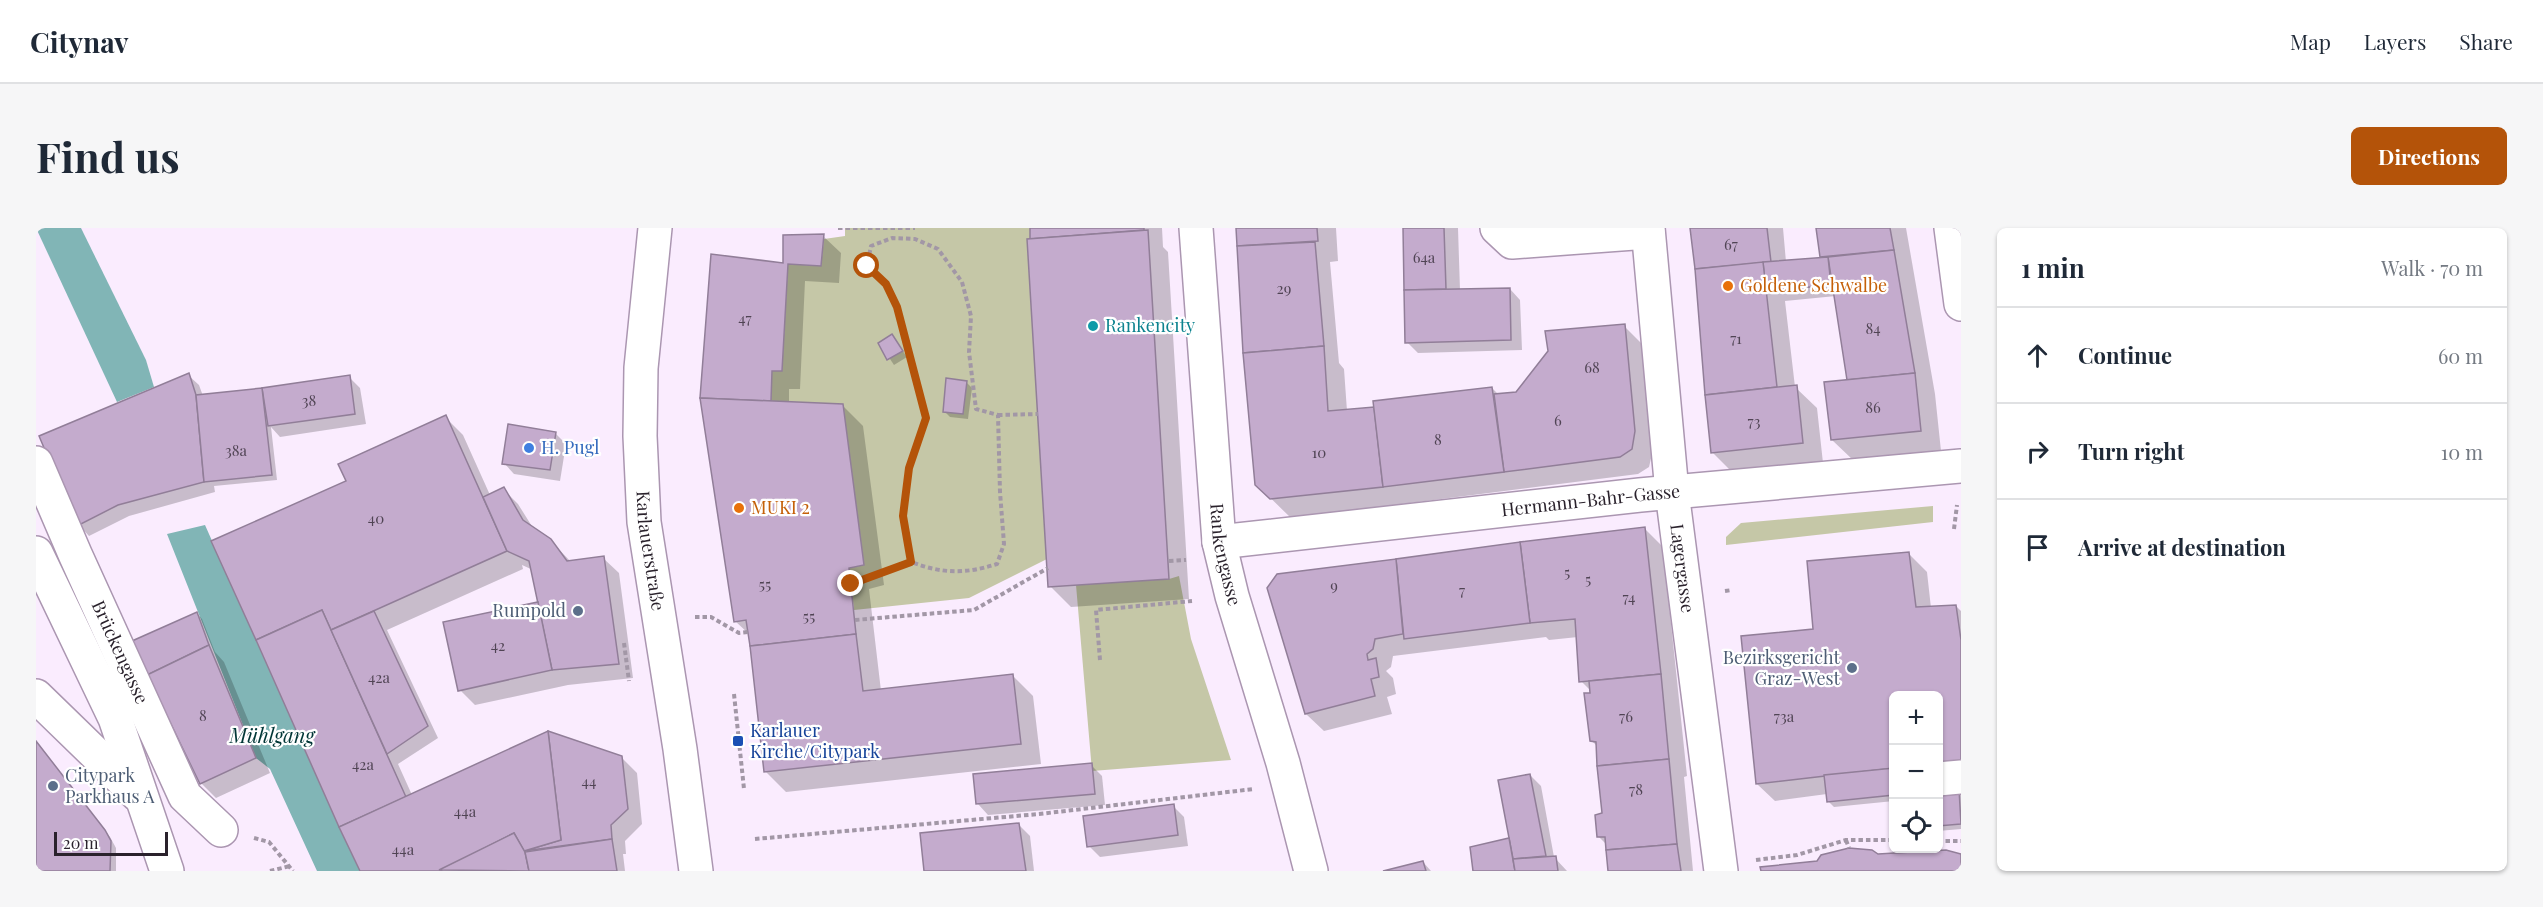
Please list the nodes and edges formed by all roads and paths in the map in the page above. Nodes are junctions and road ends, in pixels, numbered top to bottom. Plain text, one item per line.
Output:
1 (655, 228) edge
2 (838, 228) edge
3 (915, 228) edge
4 (1196, 228) edge
5 (1497, 228) edge
6 (1952, 228) edge
7 (1648, 230) edge
8 (1961, 304) edge
9 (1038, 414) dead end
10 (998, 415) junction
11 (36, 463) edge
12 (1961, 466) edge
13 (1672, 492) junction
14 (1957, 505) dead end
15 (1954, 529) dead end
16 (1220, 542) junction
17 (36, 553) edge
18 (911, 562) junction
19 (1048, 568) dead end
20 (851, 584) dead end
21 (1732, 590) dead end
22 (1725, 591) dead end
23 (1192, 601) dead end
24 (659, 619) junction
25 (855, 620) dead end
26 (748, 632) dead end
27 (1100, 660) dead end
28 (734, 694) dead end
29 (36, 696) edge
30 (1961, 777) edge
31 (1943, 779) edge
32 (1260, 788) dead end
33 (744, 789) dead end
34 (143, 800) junction
35 (221, 830) joint
36 (755, 839) dead end
37 (1846, 840) junction
38 (1889, 840) edge
39 (1943, 841) edge
40 (1961, 841) edge
41 (1849, 848) dead end
42 (1760, 859) dead end
43 (290, 866) junction
44 (167, 871) edge
45 (270, 871) edge
46 (293, 871) edge
47 (696, 871) edge
48 (1311, 871) edge
49 (1721, 871) edge

1 - 24 street, Karlauerstraße
2 - 3 path
4 - 16 street, Rankengasse
5 - 7 street
6 - 8 street
7 - 13 street, Lagergasse
9 - 10 path
10 - 18 path
10 - 18 path
11 - 35 street, Brückengasse
12 - 13 street, Hermann-Bahr-Gasse
13 - 16 street, Hermann-Bahr-Gasse
13 - 49 street, Lagergasse
14 - 15 path
16 - 48 street, Rankengasse
17 - 34 street, Brückengasse
18 - 20 path
19 - 25 path
21 - 22 path
23 - 27 path
24 - 26 path
24 - 47 street, Karlauerstraße
28 - 33 path
29 - 34 street
30 - 31 street
32 - 36 path
34 - 44 street, Brückengasse
35 - 43 path
37 - 38 path
37 - 41 path
37 - 42 path
39 - 40 path
43 - 45 path
43 - 46 path

